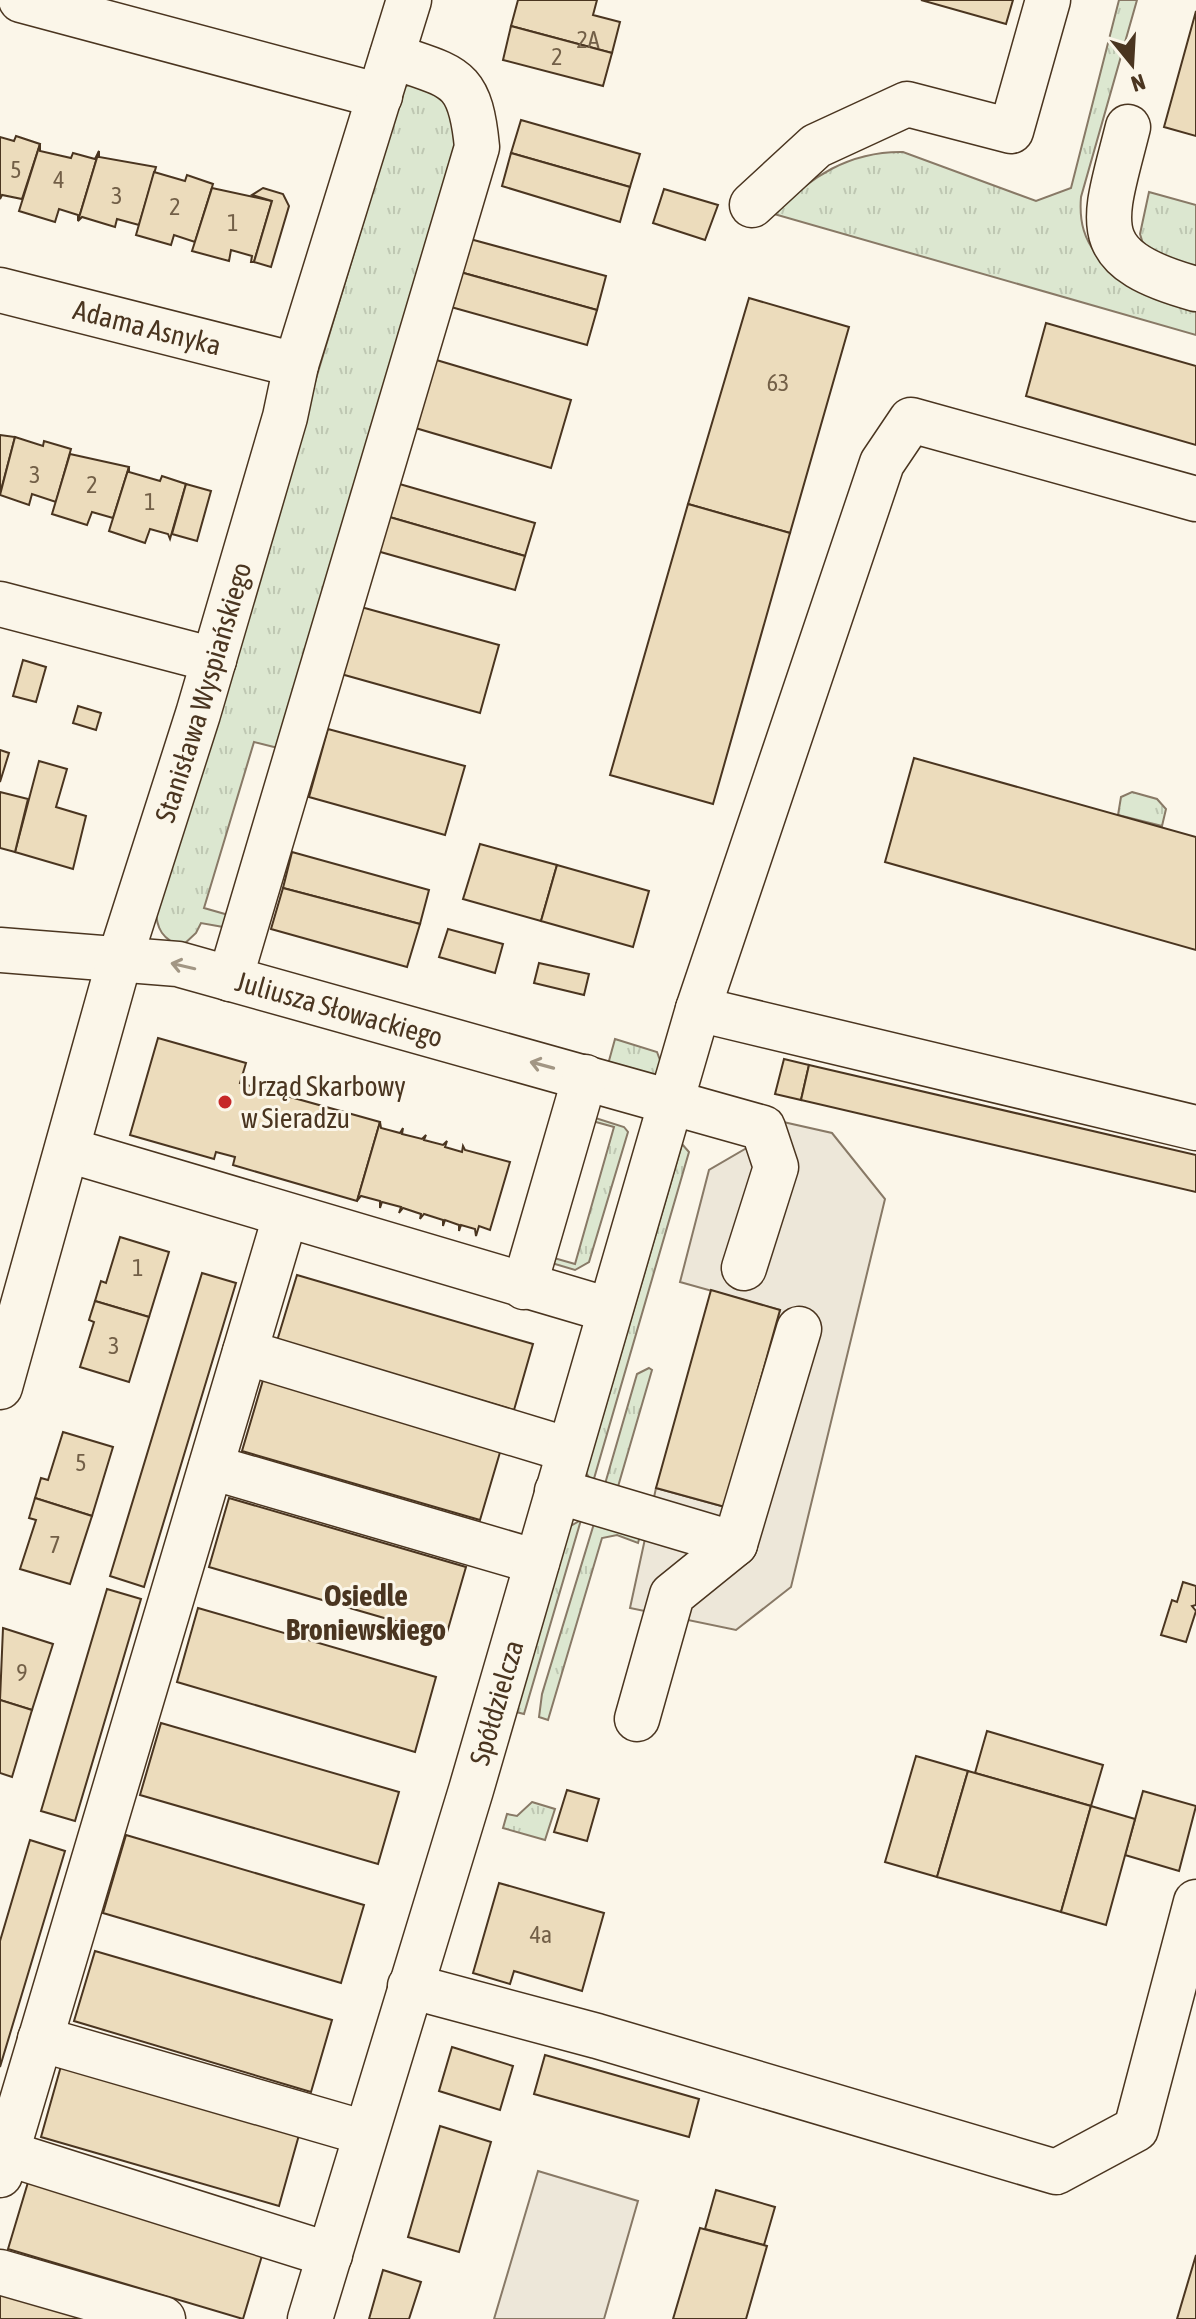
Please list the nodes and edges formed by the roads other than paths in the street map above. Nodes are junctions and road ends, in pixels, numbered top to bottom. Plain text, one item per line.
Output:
1 (21, 0) edge
2 (409, 0) edge
3 (1048, 0) edge
4 (386, 76) junction
5 (1128, 127) dead end
6 (752, 205) dead end
7 (1196, 289) edge
8 (0, 290) edge
9 (296, 365) junction
10 (1196, 499) edge
11 (0, 604) edge
12 (214, 660) junction
13 (0, 950) edge
14 (120, 958) junction
15 (230, 979) junction
16 (698, 1009) junction
17 (585, 1077) junction
18 (673, 1093) junction
19 (1196, 1128) edge
20 (68, 1150) junction
21 (285, 1217) junction
22 (744, 1268) dead end
23 (524, 1287) junction
24 (609, 1310) junction
25 (799, 1329) dead end
26 (245, 1352) junction
27 (0, 1387) edge
28 (569, 1450) junction
29 (211, 1467) junction
30 (557, 1491) junction
31 (735, 1544) junction
32 (537, 1562) junction
33 (637, 1719) dead end
34 (1196, 1902) edge
35 (410, 1986) junction
36 (40, 2039) junction
37 (365, 2133) junction
38 (3, 2164) edge
39 (330, 2255) junction
40 (0, 2272) edge
41 (163, 2319) edge
42 (310, 2319) edge

1 - 4 street
2 - 4 street, Stanisława Wyspiańskiego
3 - 6 street
4 - 9 street, Stanisława Wyspiańskiego
4 - 15 street
5 - 7 street
8 - 9 street, Adama Asnyka
9 - 12 street, Stanisława Wyspiańskiego
10 - 16 street, Spółdzielcza
11 - 12 street
12 - 14 street, Stanisława Wyspiańskiego
13 - 14 street, Juliusza Słowackiego
15 -> 14 street, Juliusza Słowackiego
14 - 20 street, Stanisława Wyspiańskiego
17 -> 15 street, Juliusza Słowackiego
16 - 18 street, Spółdzielcza
16 - 19 street
17 - 18 street, Juliusza Słowackiego
17 - 23 street
18 - 22 street, Juliusza Słowackiego
18 - 24 street, Spółdzielcza
20 - 21 street
20 - 27 street, Stanisława Wyspiańskiego
21 - 23 street
21 - 26 street
23 - 24 street
24 - 28 street, Spółdzielcza
25 - 31 street
26 - 28 street
26 - 29 street
28 - 30 street, Spółdzielcza
29 - 32 street
29 - 36 street
30 - 31 street
30 - 32 street, Spółdzielcza
31 - 33 street
32 - 35 street, Spółdzielcza
34 - 35 street
35 - 37 street, Spółdzielcza
36 - 37 street
36 - 38 street
37 - 39 street, Spółdzielcza
38 - 39 street
39 - 42 street, Spółdzielcza
40 - 41 street

